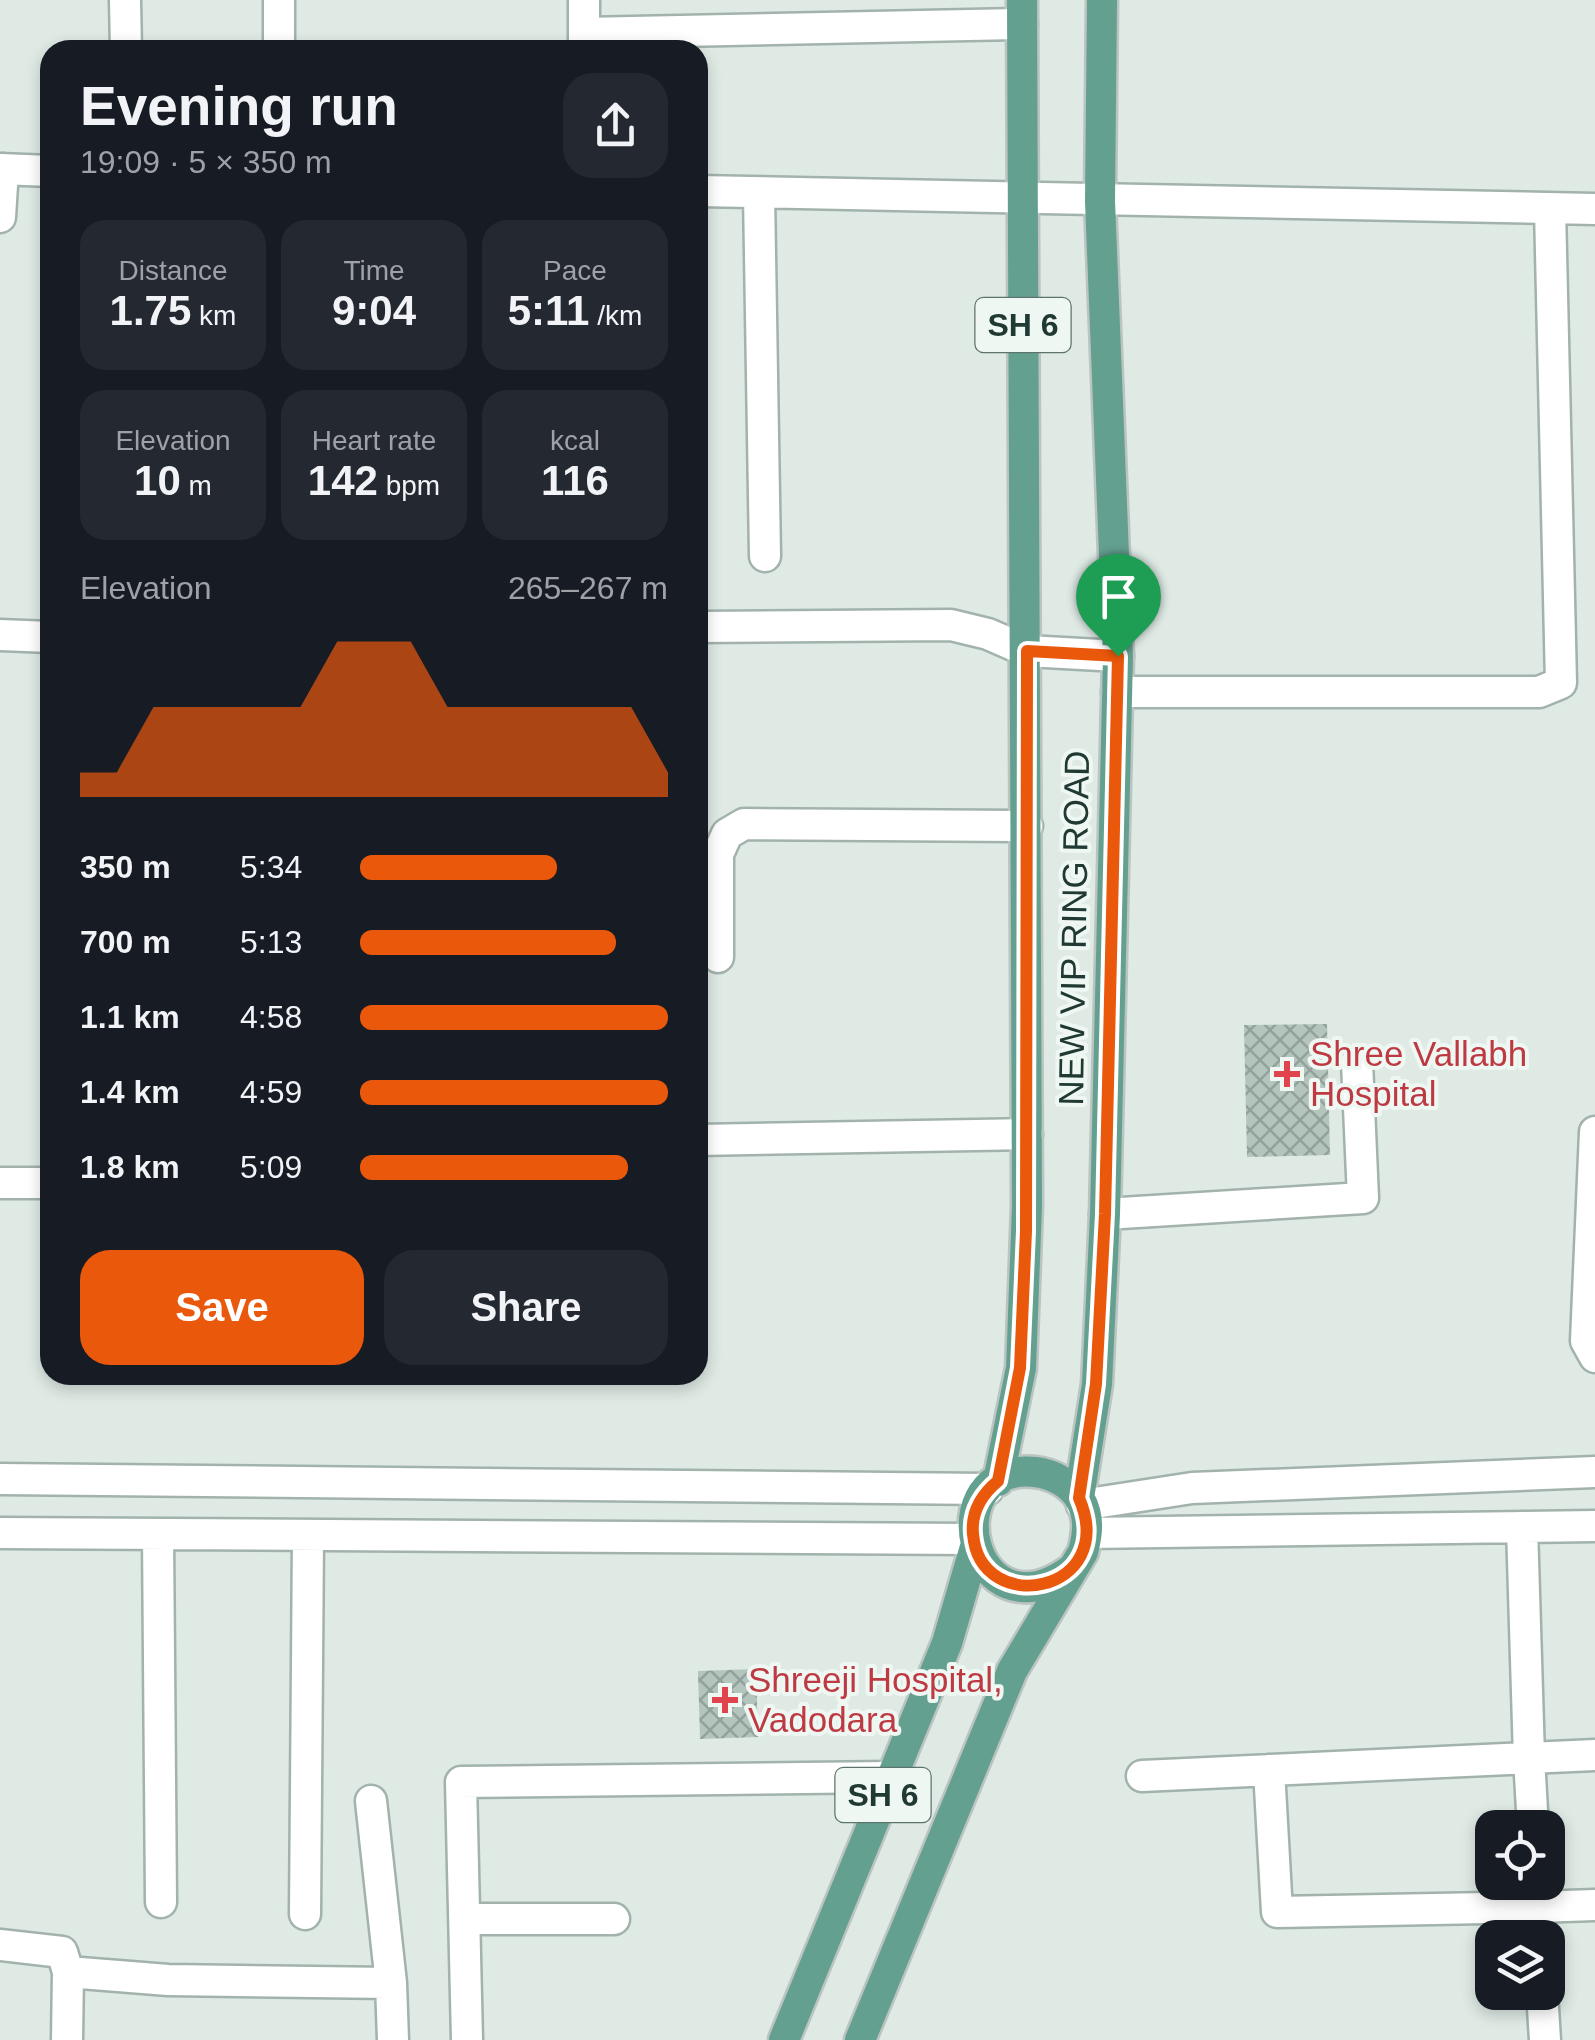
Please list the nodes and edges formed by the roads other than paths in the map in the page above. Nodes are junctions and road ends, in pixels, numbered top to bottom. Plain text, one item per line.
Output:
1 (125, 0) edge
2 (279, 0) edge
3 (584, 0) edge
4 (1102, 0) edge
5 (1022, 12) edge
6 (126, 40) edge
7 (279, 40) edge
8 (584, 40) edge
9 (613, 40) edge
10 (2, 169) edge
11 (40, 171) edge
12 (708, 192) edge
13 (759, 194) junction
14 (1022, 198) junction
15 (1100, 201) junction
16 (1550, 208) junction
17 (1595, 210) edge
18 (0, 217) edge
19 (765, 556) dead end
20 (708, 627) edge
21 (0, 634) edge
22 (40, 636) edge
23 (1027, 651) junction
24 (1118, 656) junction
25 (1117, 692) junction
26 (1027, 826) junction
27 (718, 957) dead end
28 (1357, 1062) dead end
29 (1595, 1132) edge
30 (1027, 1134) junction
31 (708, 1140) edge
32 (0, 1183) edge
33 (40, 1183) edge
34 (1105, 1214) junction
35 (1592, 1338) edge
36 (1595, 1472) edge
37 (0, 1479) edge
38 (993, 1485) junction
39 (1083, 1512) junction
40 (1595, 1526) edge
41 (1522, 1527) junction
42 (0, 1533) edge
43 (158, 1536) junction
44 (308, 1537) junction
45 (974, 1543) junction
46 (1072, 1569) junction
47 (1595, 1756) edge
48 (1529, 1758) junction
49 (1269, 1770) junction
50 (1142, 1776) dead end
51 (890, 1777) junction
52 (371, 1801) dead end
53 (1531, 1810) edge
54 (1475, 1898) edge
55 (1565, 1899) edge
56 (161, 1902) dead end
57 (1595, 1905) edge
58 (306, 1914) dead end
59 (614, 1918) dead end
60 (465, 1919) junction
61 (0, 1945) edge
62 (68, 1972) junction
63 (392, 1983) junction
64 (1543, 2010) edge
65 (68, 2040) edge
66 (393, 2040) edge
67 (467, 2040) edge
68 (784, 2040) edge
69 (860, 2040) edge
70 (1545, 2040) edge

1 - 6 street
2 - 7 street
3 - 8 street
4 - 15 main road, NEW VIP RING ROAD / SH 6
5 - 9 street
5 - 14 main road, NEW VIP RING ROAD / SH 6
10 - 11 street
10 - 18 street
12 - 13 street
13 - 14 street
13 - 19 street
14 - 15 street
14 - 23 main road, NEW VIP RING ROAD / SH 6
15 - 16 street
15 - 24 main road, NEW VIP RING ROAD / SH 6
16 - 17 street
16 - 25 street
20 - 23 street
21 - 22 street
23 - 24 street
23 - 26 main road, NEW VIP RING ROAD / SH 6
24 - 25 main road, NEW VIP RING ROAD / SH 6
25 - 34 main road, NEW VIP RING ROAD / SH 6
26 - 27 street
26 - 30 main road, NEW VIP RING ROAD / SH 6
28 - 34 street
29 - 35 street
30 - 31 street
30 - 38 main road, NEW VIP RING ROAD / SH 6
32 - 33 street
34 - 39 main road, NEW VIP RING ROAD / SH 6
36 - 39 street
37 - 38 street
38 - 39 main road
38 - 45 main road
39 - 41 street
39 - 46 main road
40 - 41 street
41 - 48 street
42 - 43 street
43 - 44 street
43 - 56 street
44 - 45 street
44 - 58 street
45 - 46 main road
45 - 51 main road, SH 6
46 - 69 main road, SH 6
47 - 48 street
48 - 49 street
48 - 53 street
49 - 50 street
49 - 54 street
51 - 60 street
51 - 68 main road, SH 6
52 - 63 street
55 - 57 street
59 - 60 street
60 - 67 street
61 - 62 street
62 - 63 street
62 - 65 street
63 - 66 street
64 - 70 street

